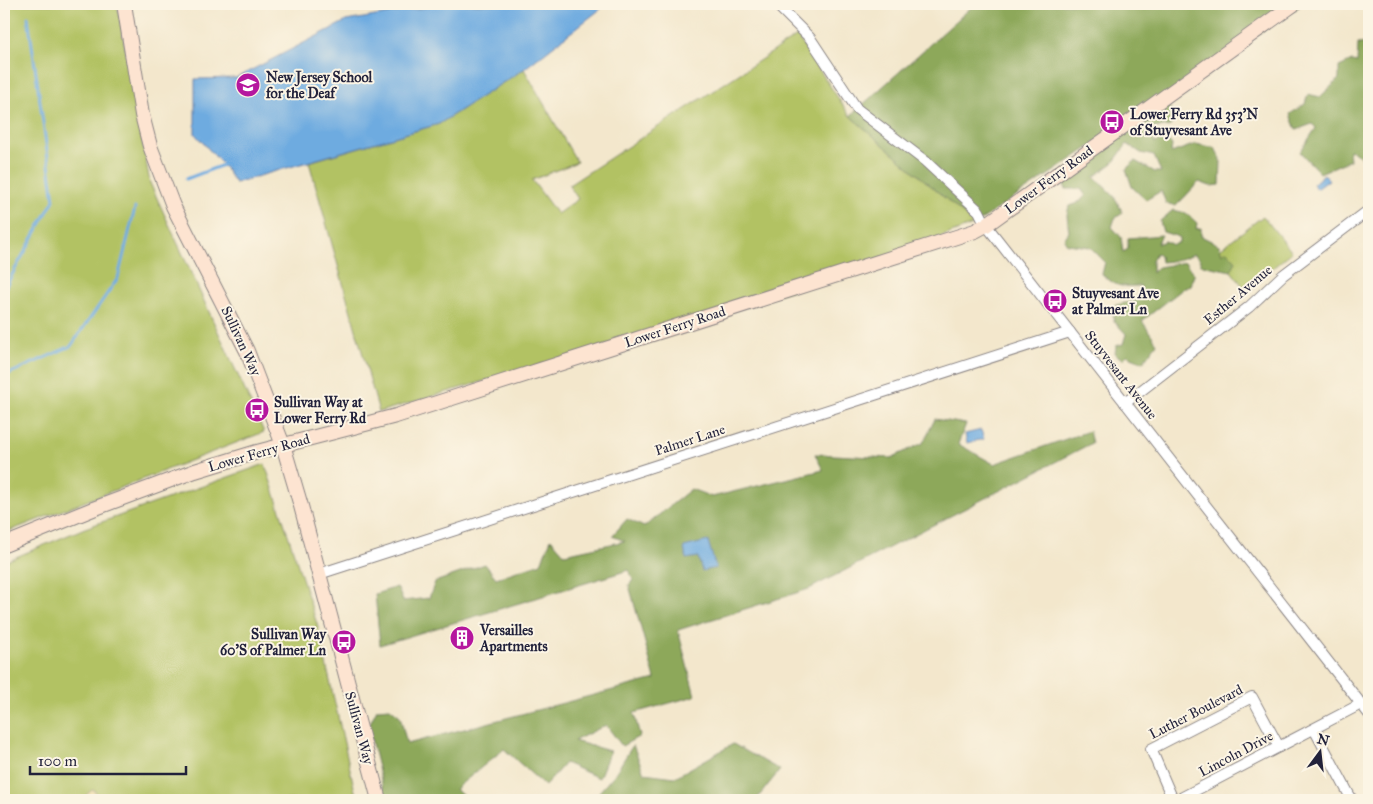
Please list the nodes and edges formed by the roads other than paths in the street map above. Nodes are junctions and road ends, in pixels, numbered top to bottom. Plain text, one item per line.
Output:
1 (124, 4) edge
2 (776, 4) edge
3 (1294, 4) edge
4 (1369, 210) edge
5 (986, 225) junction
6 (1070, 332) junction
7 (1125, 403) junction
8 (283, 445) junction
9 (4, 545) edge
10 (319, 574) junction
11 (1361, 704) junction
12 (1369, 714) edge
13 (1314, 729) junction
14 (1279, 747) junction
15 (379, 800) edge
16 (1173, 800) edge
17 (1177, 800) edge
18 (1352, 800) edge

1 - 8 main road, Sullivan Way
2 - 5 street, Stuyvesant Avenue
3 - 5 main road, Lower Ferry Road
4 - 7 street, Esther Avenue
5 - 6 street, Stuyvesant Avenue
5 - 8 main road, Lower Ferry Road
6 - 7 street, Stuyvesant Avenue
6 - 10 street, Palmer Lane
7 - 11 street, Stuyvesant Avenue
8 - 9 main road, Lower Ferry Road
8 - 10 main road, Sullivan Way
10 - 15 main road, Sullivan Way
11 - 12 street, Stuyvesant Avenue
11 - 13 street, Lincoln Drive
13 - 14 street, Lincoln Drive
13 - 18 street
14 - 16 street, Luther Boulevard
14 - 17 street, Lincoln Drive

